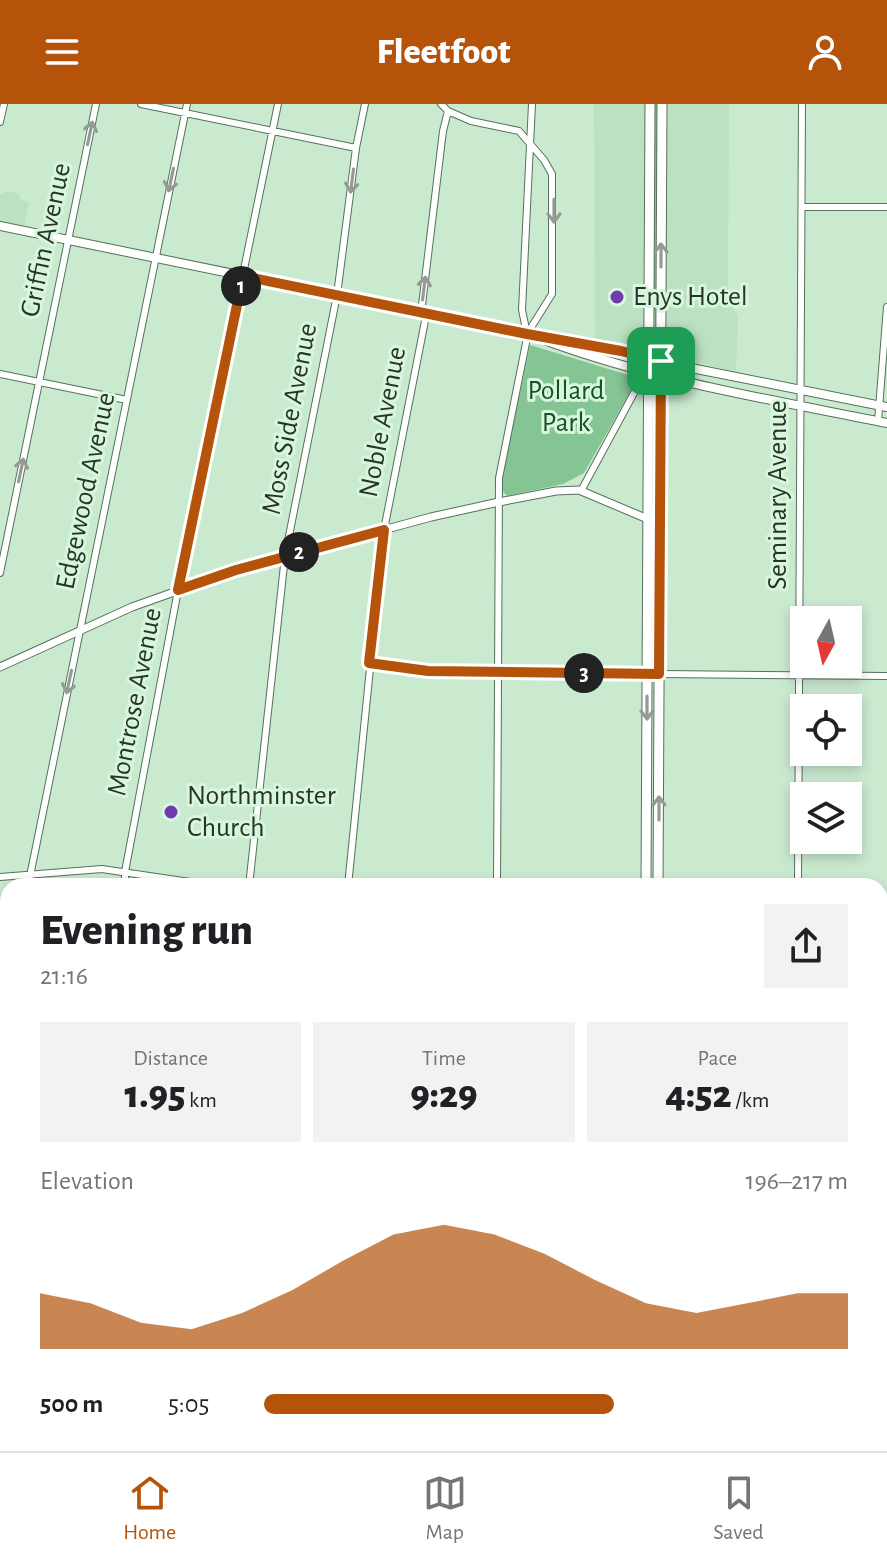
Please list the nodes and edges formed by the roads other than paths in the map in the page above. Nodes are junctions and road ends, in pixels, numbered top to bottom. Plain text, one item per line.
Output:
1 (4, 104) edge
2 (96, 104) edge
3 (141, 104) edge
4 (187, 104) edge
5 (278, 104) edge
6 (365, 104) edge
7 (441, 104) edge
8 (532, 104) edge
9 (650, 104) edge
10 (662, 104) edge
11 (802, 104) edge
12 (448, 111) junction
13 (185, 113) junction
14 (0, 122) edge
15 (272, 131) junction
16 (529, 141) junction
17 (356, 148) junction
18 (802, 207) junction
19 (887, 207) edge
20 (0, 226) edge
21 (68, 240) junction
22 (155, 258) junction
23 (243, 276) junction
24 (337, 295) junction
25 (887, 307) edge
26 (423, 313) junction
27 (527, 334) junction
28 (648, 357) junction
29 (661, 361) junction
30 (648, 373) junction
31 (0, 374) edge
32 (661, 376) junction
33 (39, 383) junction
34 (800, 389) junction
35 (127, 400) junction
36 (800, 406) junction
37 (883, 406) edge
38 (883, 422) edge
39 (581, 491) junction
40 (499, 502) junction
41 (648, 518) junction
42 (660, 526) junction
43 (384, 530) junction
44 (285, 556) junction
45 (0, 573) edge
46 (178, 590) junction
47 (799, 606) edge
48 (80, 631) junction
49 (369, 663) junction
50 (0, 667) edge
51 (498, 672) junction
52 (647, 674) junction
53 (659, 674) junction
54 (790, 675) edge
55 (862, 676) edge
56 (887, 676) edge
57 (799, 678) edge
58 (125, 872) junction
59 (30, 874) junction
60 (0, 877) edge
61 (29, 878) edge
62 (125, 878) edge
63 (164, 878) edge
64 (250, 878) edge
65 (349, 878) edge
66 (497, 878) edge
67 (646, 878) edge
68 (658, 878) edge
69 (798, 878) edge

1 - 14 street
21 -> 2 street, Griffin Avenue
3 - 13 street
4 - 13 street, Edgewood Avenue
5 - 15 street, Montrose Avenue
6 - 17 street, Moss Side Avenue
7 - 12 street
8 - 16 street
9 - 28 main road
29 -> 10 main road
11 - 18 street, Seminary Avenue
12 - 16 street
26 -> 12 street, Noble Avenue
13 - 15 street
13 -> 22 street, Edgewood Avenue
15 - 17 street
15 - 23 street, Montrose Avenue
16 - 27 street
16 -> 27 street
17 -> 24 street, Moss Side Avenue
18 - 19 street
18 - 34 street, Seminary Avenue
20 - 21 main road
21 - 22 main road
21 - 33 street, Griffin Avenue
22 - 23 main road
22 - 35 street, Edgewood Avenue
23 - 24 main road
23 - 46 street, Montrose Avenue
24 - 26 main road
24 - 44 street, Moss Side Avenue
25 - 37 street
26 - 27 main road
26 - 43 street, Noble Avenue
27 - 28 main road
27 - 30 main road
27 - 40 street
28 - 29 main road
28 - 30 main road
29 - 32 main road
29 - 34 main road
30 - 32 main road
30 - 39 street
30 - 41 main road
31 - 33 street
32 - 36 main road
32 - 42 main road
33 - 35 street
45 -> 33 street, Griffin Avenue
34 - 36 street, Seminary Avenue
34 - 37 main road
35 - 48 street, Edgewood Avenue
36 - 38 main road
36 - 47 street, Seminary Avenue
37 - 38 street
39 - 40 street
39 - 41 street
40 - 43 street
40 - 51 street
41 - 42 street
41 - 52 main road
42 - 53 main road
43 - 44 street
43 - 49 street, Noble Avenue
44 - 46 street
44 - 64 street, Moss Side Avenue
46 - 48 street
46 - 58 street, Montrose Avenue
48 - 50 street
48 -> 59 street, Edgewood Avenue
49 - 51 street
49 - 65 street, Noble Avenue
51 - 52 street
51 - 66 street
52 - 53 street
52 -> 67 main road
53 - 54 street
68 -> 53 main road
55 - 56 street
57 - 69 street, Seminary Avenue
58 - 59 street
58 - 62 street, Montrose Avenue
58 - 63 street
59 - 60 street
59 - 61 street, Edgewood Avenue

